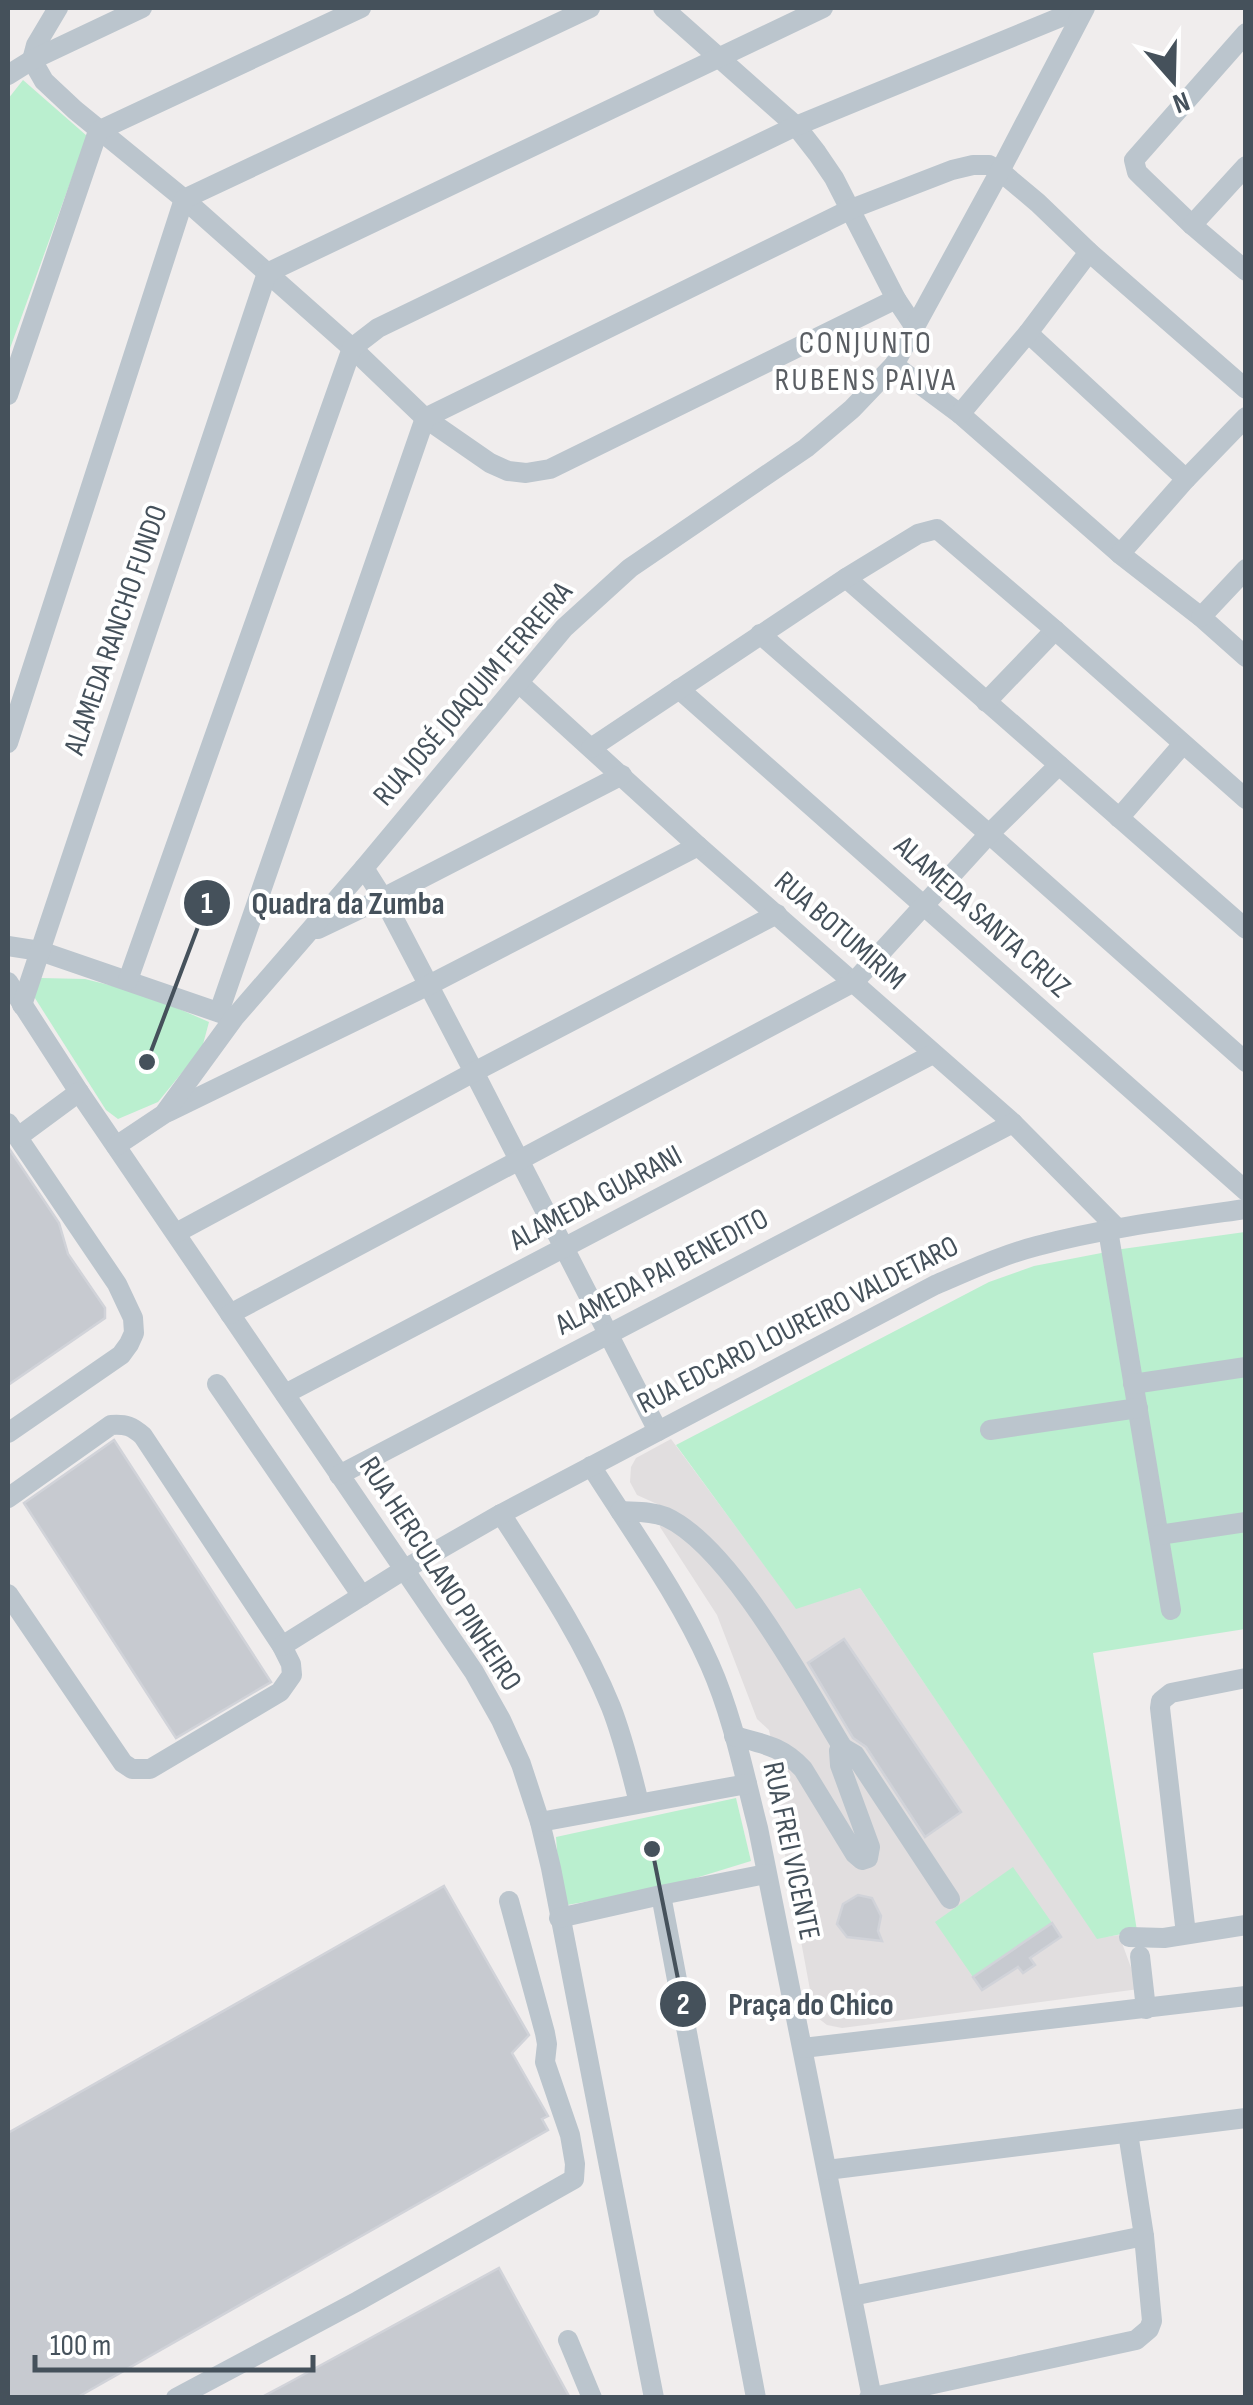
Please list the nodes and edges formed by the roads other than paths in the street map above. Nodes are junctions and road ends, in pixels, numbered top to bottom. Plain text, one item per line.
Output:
1 (142, 8) edge
2 (361, 8) edge
3 (590, 8) edge
4 (663, 8) edge
5 (822, 8) edge
6 (1084, 8) edge
7 (57, 9) edge
8 (1246, 33) edge
9 (718, 56) junction
10 (32, 60) junction
11 (8, 76) edge
12 (796, 126) junction
13 (98, 131) junction
14 (1246, 166) edge
15 (1000, 171) junction
16 (184, 200) junction
17 (851, 209) junction
18 (1192, 225) junction
19 (1090, 252) junction
20 (1246, 271) edge
21 (266, 273) junction
22 (896, 298) junction
23 (914, 326) junction
24 (1028, 332) junction
25 (352, 348) junction
26 (894, 365) junction
27 (1246, 389) edge
28 (8, 395) edge
29 (960, 414) junction
30 (1246, 417) edge
31 (425, 418) junction
32 (1186, 479) junction
33 (1120, 554) junction
34 (1246, 569) edge
35 (846, 578) junction
36 (1202, 617) junction
37 (1055, 630) junction
38 (760, 634) junction
39 (1246, 658) edge
40 (518, 683) junction
41 (679, 689) junction
42 (986, 702) junction
43 (8, 742) edge
44 (1183, 744) junction
45 (591, 748) junction
46 (1059, 765) junction
47 (622, 774) junction
48 (1246, 799) edge
49 (1119, 818) junction
50 (990, 834) junction
51 (698, 846) junction
52 (364, 868) junction
53 (383, 898) junction
54 (924, 906) junction
55 (777, 914) junction
56 (1246, 929) edge
57 (307, 934) junction
58 (8, 946) edge
59 (40, 951) junction
60 (128, 980) junction
61 (8, 982) edge
62 (854, 982) junction
63 (429, 986) junction
64 (22, 1006) junction
65 (226, 1015) junction
66 (934, 1054) junction
67 (1246, 1062) edge
68 (474, 1072) junction
69 (79, 1092) junction
70 (164, 1114) junction
71 (1013, 1123) junction
72 (13, 1130) edge
73 (116, 1146) junction
74 (520, 1161) junction
75 (1246, 1191) edge
76 (1246, 1209) edge
77 (1112, 1229) junction
78 (176, 1233) junction
79 (566, 1248) junction
80 (230, 1314) junction
81 (610, 1333) junction
82 (1246, 1368) edge
83 (217, 1384) dead end
84 (1134, 1384) junction
85 (285, 1394) junction
86 (1138, 1408) junction
87 (990, 1430) dead end
88 (658, 1431) junction
89 (8, 1434) edge
90 (592, 1466) junction
91 (339, 1475) junction
92 (8, 1498) edge
93 (620, 1511) junction
94 (500, 1514) junction
95 (1246, 1522) edge
96 (1159, 1536) junction
97 (405, 1569) junction
98 (8, 1594) edge
99 (362, 1596) junction
100 (1171, 1610) dead end
101 (282, 1646) junction
102 (1246, 1678) edge
103 (734, 1736) junction
104 (843, 1748) junction
105 (746, 1784) junction
106 (639, 1803) junction
107 (540, 1822) junction
108 (766, 1874) junction
109 (660, 1895) junction
110 (950, 1899) dead end
111 (508, 1901) dead end
112 (560, 1918) junction
113 (1246, 1925) edge
114 (1186, 1934) junction
115 (1129, 1936) dead end
116 (1140, 1956) dead end
117 (1246, 1996) edge
118 (1146, 2009) junction
119 (803, 2048) junction
120 (1246, 2118) edge
121 (1128, 2133) junction
122 (827, 2170) junction
123 (1144, 2236) junction
124 (852, 2296) junction
125 (568, 2340) dead end
126 (871, 2397) edge
127 (176, 2398) edge
128 (592, 2398) edge
129 (654, 2398) edge
130 (756, 2398) edge

1 - 10 street
2 - 13 street
3 - 16 street
4 - 9 street
5 - 9 street
6 - 12 street
6 - 15 street, RUA JOSÉ JOAQUIM FERREIRA
7 - 10 street
8 - 18 street
9 - 12 street
9 - 21 street
10 - 11 street
10 - 13 street
12 - 17 street
12 - 25 street
13 - 16 street
13 - 28 street
14 - 18 street
15 - 17 street
15 - 19 street
15 - 23 street, RUA JOSÉ JOAQUIM FERREIRA
16 - 21 street
16 - 43 street
17 - 22 street
17 - 31 street
18 - 20 street
19 - 24 street
19 - 27 street
21 - 25 street
21 - 59 street, ALAMEDA RANCHO FUNDO
22 - 23 street
22 - 31 street
23 - 26 street, RUA JOSÉ JOAQUIM FERREIRA
24 - 29 street
24 - 32 street
25 - 31 street
25 - 60 street
26 - 29 street
26 - 40 street, RUA JOSÉ JOAQUIM FERREIRA
29 - 33 street
30 - 32 street
31 - 65 street
32 - 33 street
33 - 36 street
34 - 36 street
35 - 37 street
35 - 38 street
35 - 42 street
36 - 39 street
37 - 42 street
37 - 44 street
38 - 41 street
38 - 50 street
40 - 45 street, RUA BOTUMIRIM
40 - 52 street, RUA JOSÉ JOAQUIM FERREIRA
41 - 45 street
41 - 54 street, ALAMEDA SANTA CRUZ
42 - 46 street
44 - 48 street
44 - 49 street
45 - 47 street, RUA BOTUMIRIM
46 - 49 street
46 - 50 street
47 - 51 street, RUA BOTUMIRIM
47 - 53 street
49 - 56 street
50 - 54 street
50 - 67 street
51 - 55 street, RUA BOTUMIRIM
51 - 63 street
52 - 53 street
52 - 57 street, RUA JOSÉ JOAQUIM FERREIRA
53 - 57 street
53 - 63 street
54 - 62 street
54 - 75 street, ALAMEDA SANTA CRUZ
55 - 62 street, RUA BOTUMIRIM
55 - 68 street
57 - 65 street, RUA JOSÉ JOAQUIM FERREIRA
58 - 59 street
59 - 60 street
59 - 64 street, ALAMEDA RANCHO FUNDO
60 - 65 street
61 - 64 street, RUA HERCULANO PINHEIRO
62 - 66 street, RUA BOTUMIRIM
62 - 74 street
63 - 68 street
63 - 70 street
64 - 69 street, RUA HERCULANO PINHEIRO
65 - 70 street, RUA JOSÉ JOAQUIM FERREIRA
66 - 71 street, RUA BOTUMIRIM
66 - 79 street, ALAMEDA GUARANI
68 - 74 street
68 - 78 street
69 - 72 street
69 - 73 street, RUA HERCULANO PINHEIRO
70 - 73 street, RUA JOSÉ JOAQUIM FERREIRA
71 - 77 street, RUA BOTUMIRIM
71 - 81 street, ALAMEDA PAI BENEDITO
72 - 89 street
73 - 78 street, RUA HERCULANO PINHEIRO
74 - 79 street
74 - 80 street
76 - 77 street, RUA EDCARD LOUREIRO VALDETARO
77 - 84 street
77 - 88 street, RUA EDCARD LOUREIRO VALDETARO
78 - 80 street, RUA HERCULANO PINHEIRO
79 - 81 street
79 - 85 street, ALAMEDA GUARANI
80 - 85 street, RUA HERCULANO PINHEIRO
81 - 88 street
81 - 91 street, ALAMEDA PAI BENEDITO
82 - 84 street
83 - 99 street
84 - 86 street
85 - 91 street, RUA HERCULANO PINHEIRO
86 - 87 street
86 - 96 street
88 - 90 street, RUA EDCARD LOUREIRO VALDETARO
90 - 93 street, RUA FREI VICENTE
90 - 94 street, RUA EDCARD LOUREIRO VALDETARO
91 - 97 street, RUA HERCULANO PINHEIRO
92 - 101 street
93 - 103 street, RUA FREI VICENTE
93 - 104 street
94 - 97 street, RUA EDCARD LOUREIRO VALDETARO
94 - 106 street
95 - 96 street
96 - 100 street
97 - 99 street, RUA EDCARD LOUREIRO VALDETARO
97 - 107 street, RUA HERCULANO PINHEIRO
98 - 101 street
99 - 101 street, RUA EDCARD LOUREIRO VALDETARO
102 - 114 street
103 - 104 street
103 - 105 street, RUA FREI VICENTE
104 - 110 street
105 - 106 street
105 - 108 street, RUA FREI VICENTE
106 - 107 street
107 - 112 street, RUA HERCULANO PINHEIRO
108 - 109 street
108 - 119 street, RUA FREI VICENTE
109 - 112 street
109 - 130 street
111 - 127 street
112 - 129 street, RUA HERCULANO PINHEIRO
113 - 114 street
114 - 115 street
116 - 118 street
117 - 118 street
118 - 119 street
119 - 122 street, RUA FREI VICENTE
120 - 121 street
121 - 122 street
121 - 123 street
122 - 124 street, RUA FREI VICENTE
123 - 124 street
123 - 126 street
124 - 126 street, RUA FREI VICENTE
125 - 128 street

